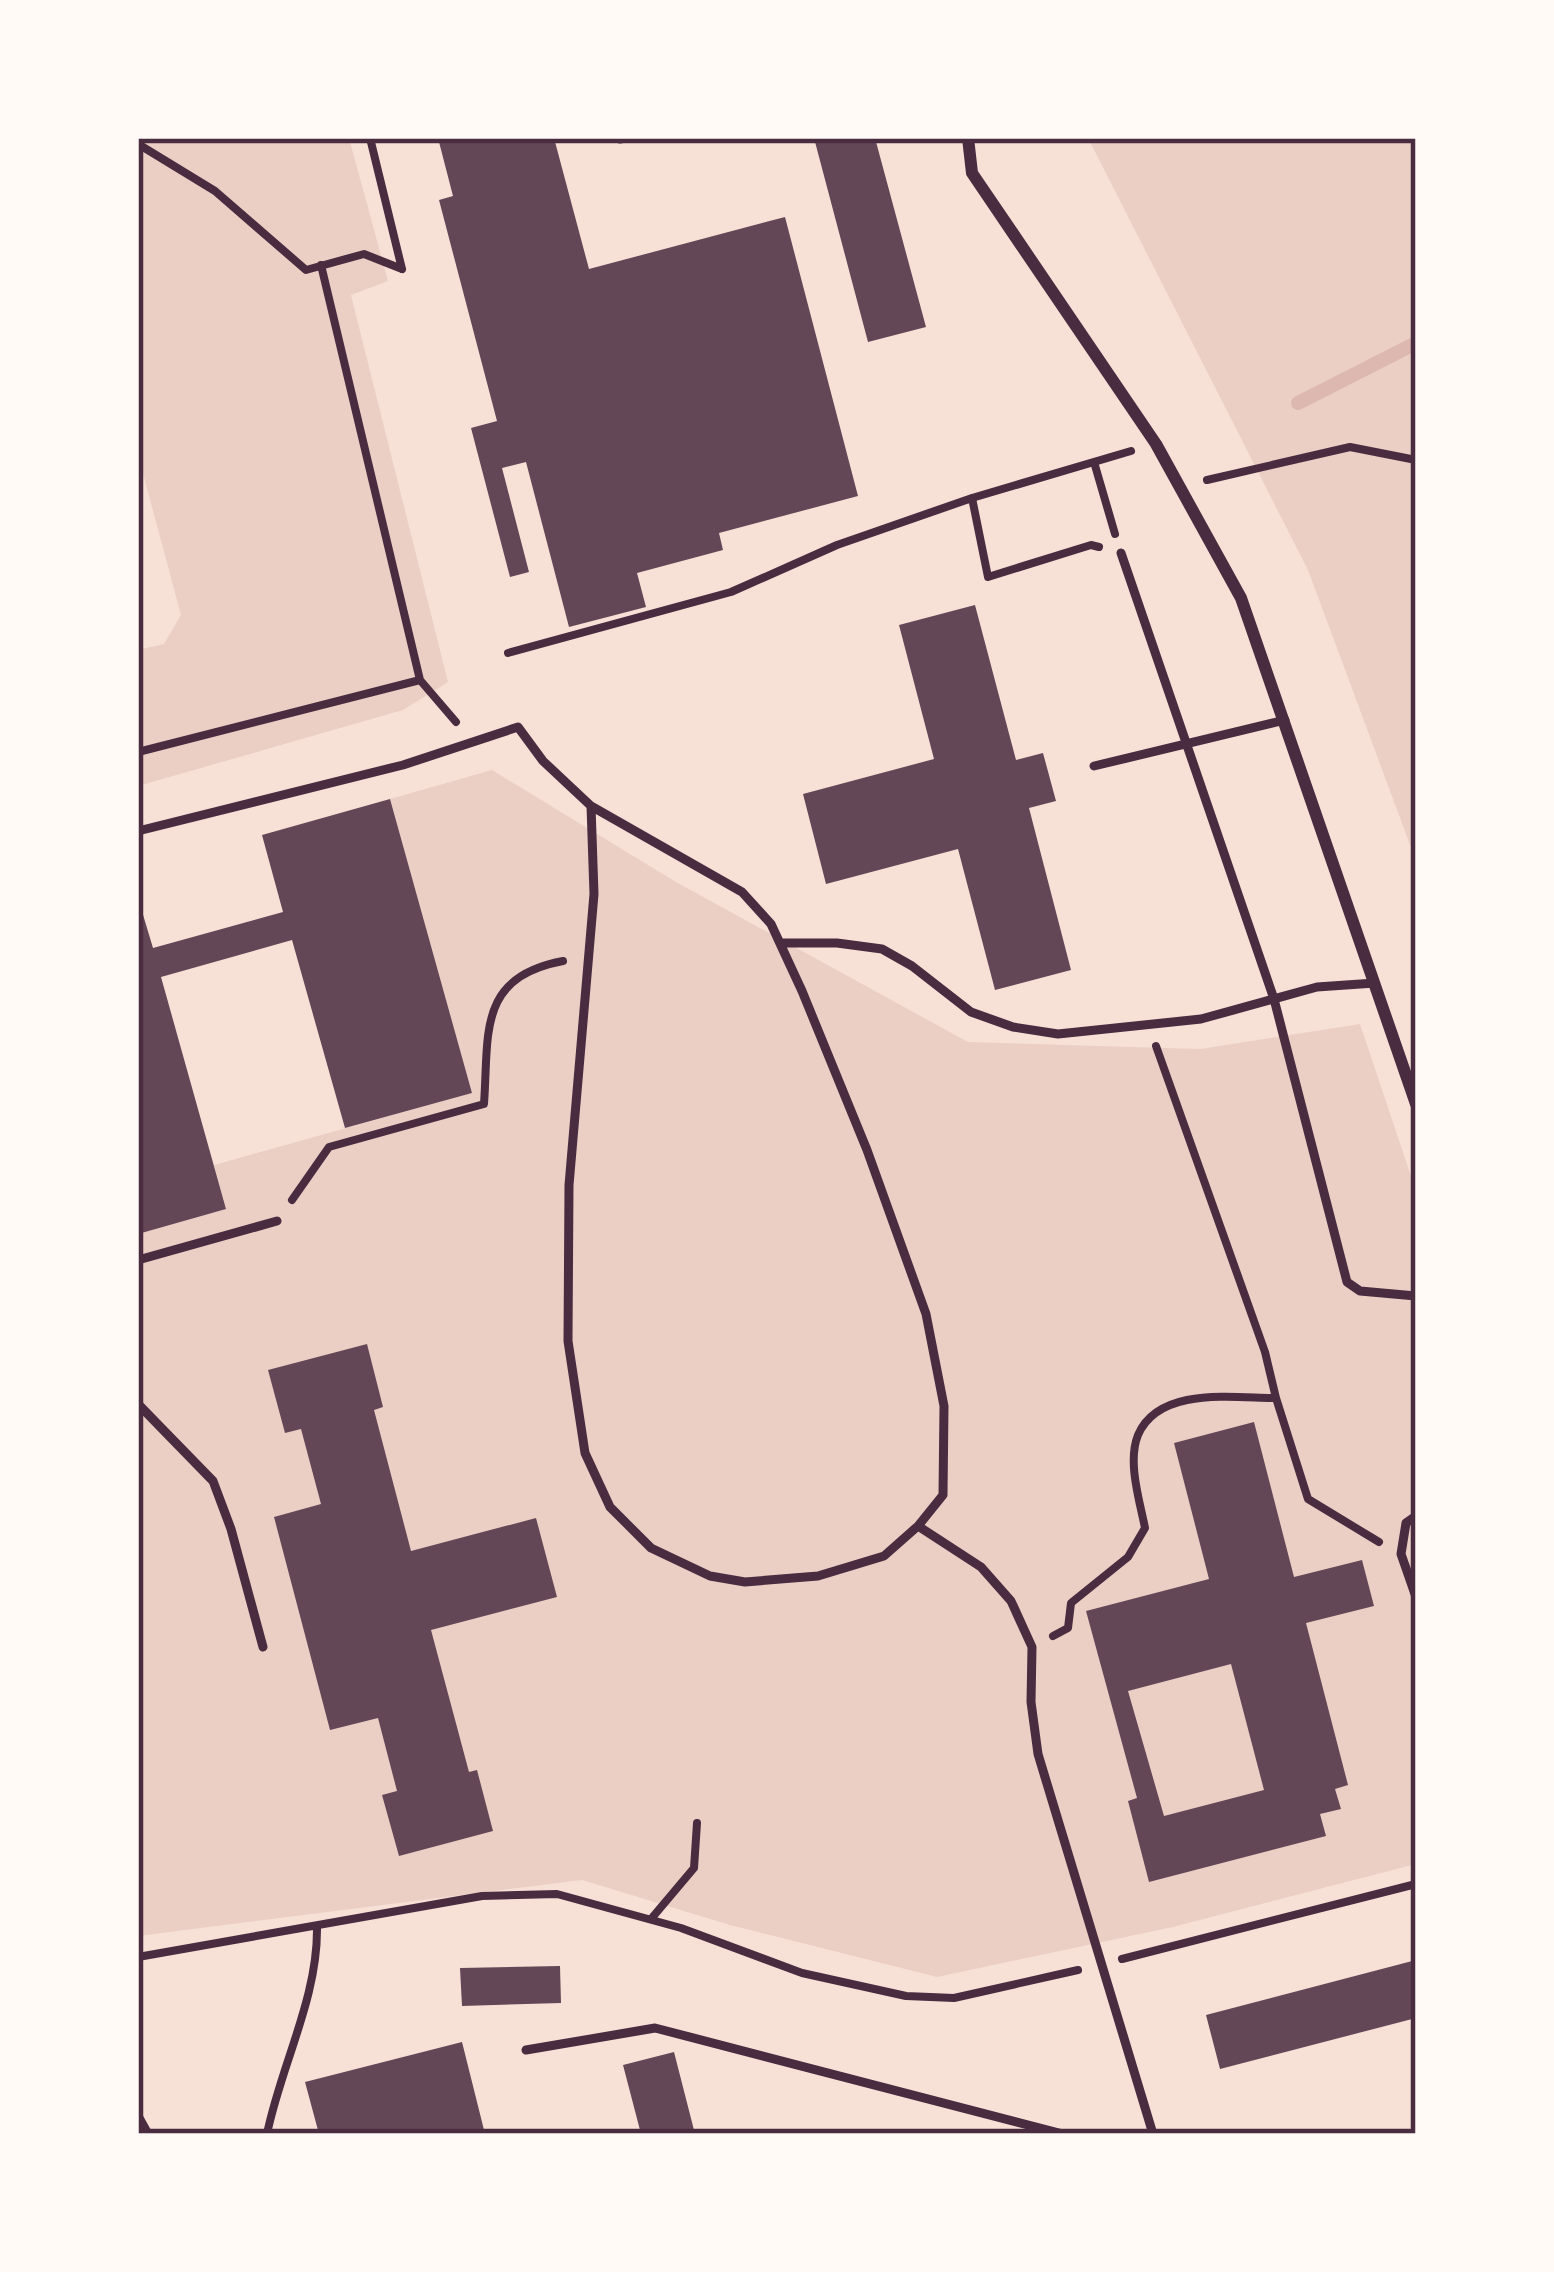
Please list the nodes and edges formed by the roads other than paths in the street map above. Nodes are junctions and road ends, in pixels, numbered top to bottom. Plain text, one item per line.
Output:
1 (968, 138) edge
2 (1121, 553) road end
3 (1285, 721) junction
4 (1187, 745) junction
5 (1094, 766) dead end
6 (591, 806) junction
7 (138, 831) edge
8 (780, 944) junction
9 (1375, 983) junction
10 (1274, 999) junction
11 (1416, 1104) edge
12 (278, 1220) road end
13 (138, 1260) edge
14 (1416, 1296) edge
15 (138, 1404) edge
16 (1416, 1516) edge
17 (918, 1526) junction
18 (1416, 1597) edge
19 (263, 1647) dead end
20 (526, 2050) dead end
21 (138, 2116) edge
22 (148, 2134) edge
23 (1063, 2134) edge
24 (1153, 2134) edge

1 - 3 street
2 - 4 lane
3 - 4 lane
3 - 9 street
4 - 5 lane
4 - 10 lane
6 - 7 lane
6 - 8 lane
6 - 17 lane
8 - 10 lane
8 - 17 lane
9 - 10 lane
9 - 11 street
10 - 14 lane
12 - 13 lane
15 - 19 lane
16 - 18 lane
17 - 24 lane
20 - 23 lane
21 - 22 lane

